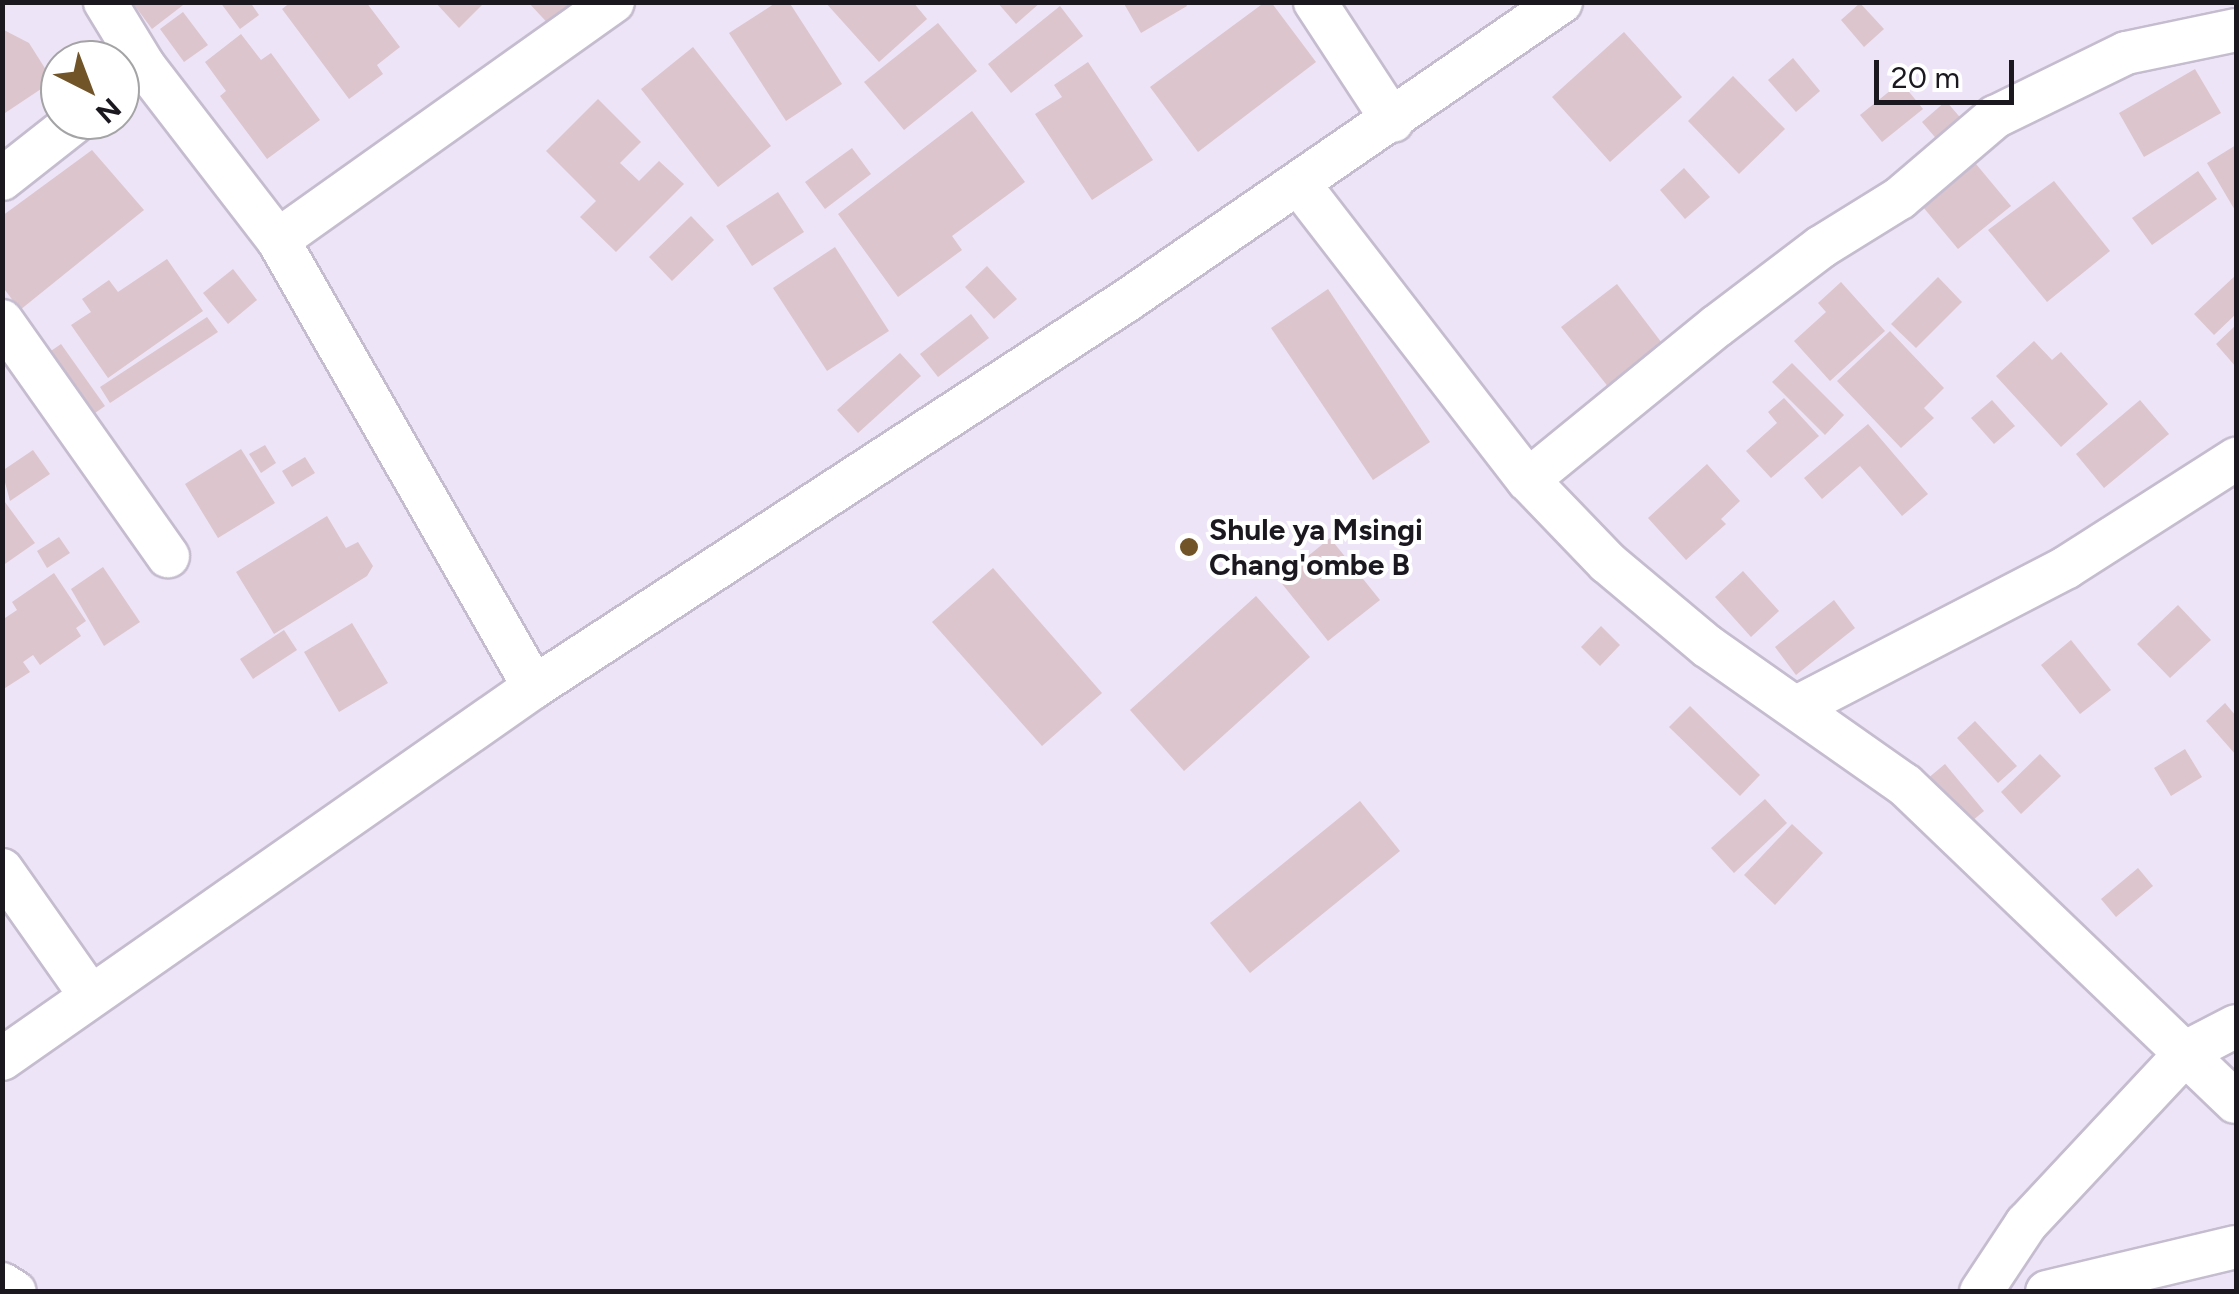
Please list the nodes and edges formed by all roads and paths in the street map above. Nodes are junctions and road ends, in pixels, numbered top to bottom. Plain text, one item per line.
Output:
1 (104, 2) edge
2 (612, 2) edge
3 (1316, 2) edge
4 (1561, 2) edge
5 (2236, 30) edge
6 (118, 40) edge
7 (140, 85) edge
8 (1393, 122) junction
9 (51, 140) edge
10 (2, 179) edge
11 (1300, 184) junction
12 (278, 240) junction
13 (2, 321) edge
14 (2236, 459) edge
15 (1528, 480) junction
16 (168, 556) dead end
17 (534, 686) junction
18 (1800, 706) junction
19 (2, 870) edge
20 (89, 994) junction
21 (2236, 1026) edge
22 (2188, 1051) junction
23 (2, 1059) edge
24 (2236, 1102) edge
25 (2219, 1251) edge
26 (2, 1284) edge
27 (15, 1292) edge
28 (1981, 1292) edge
29 (2047, 1292) edge
30 (2154, 1292) edge

1 - 6 street
2 - 12 street
3 - 8 street
4 - 8 street
5 - 15 street
7 - 12 street
8 - 11 street
9 - 10 street
11 - 15 street
11 - 17 street
12 - 17 street
13 - 16 street
14 - 18 street
15 - 18 street
17 - 20 street
18 - 22 street
19 - 20 street
20 - 23 street
21 - 22 street
22 - 24 street
22 - 28 street
25 - 29 street
25 - 30 street
26 - 27 street

